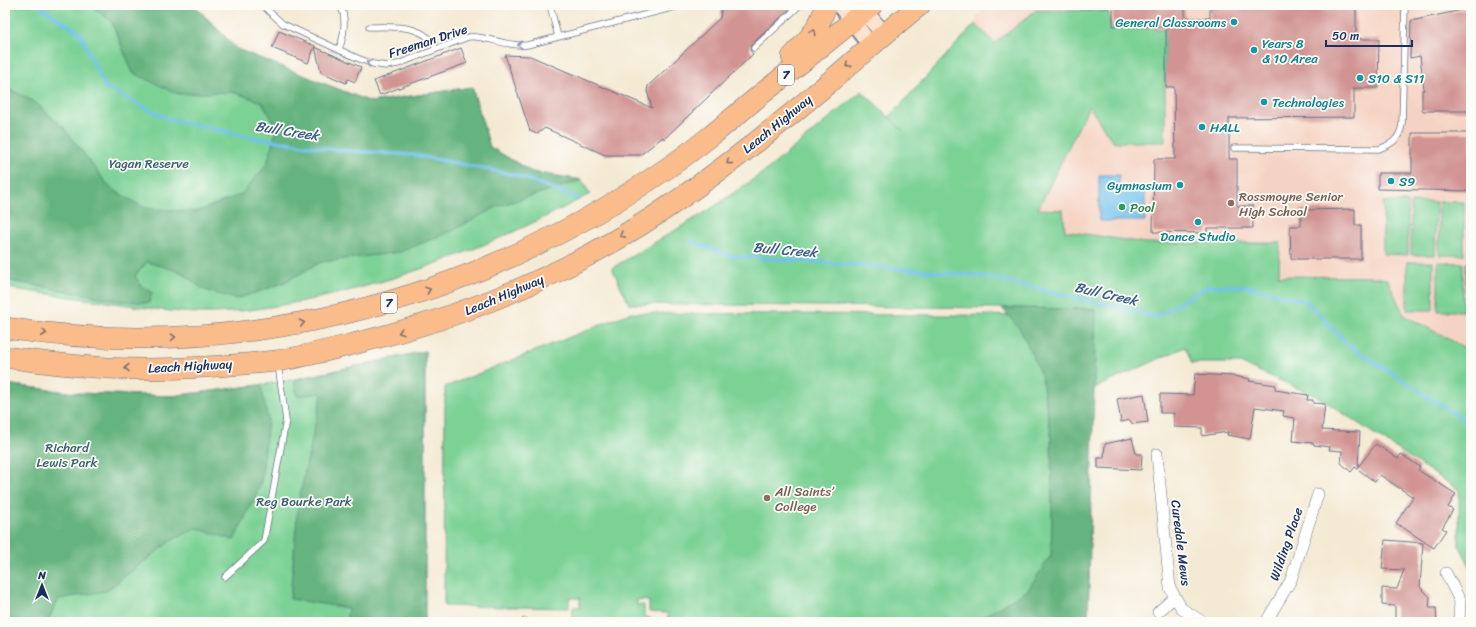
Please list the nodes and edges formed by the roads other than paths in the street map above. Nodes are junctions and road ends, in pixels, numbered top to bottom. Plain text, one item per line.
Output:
1 (262, 5) edge
2 (340, 5) edge
3 (550, 5) edge
4 (684, 5) edge
5 (800, 5) edge
6 (826, 5) edge
7 (920, 5) edge
8 (1405, 5) edge
9 (858, 9) edge
10 (369, 27) dead end
11 (558, 37) junction
12 (878, 40) junction
13 (754, 48) dead end
14 (339, 49) junction
15 (436, 49) junction
16 (729, 121) junction
17 (1234, 148) dead end
18 (5, 328) edge
19 (5, 357) edge
20 (278, 360) junction
21 (1157, 454) dead end
22 (1318, 494) dead end
23 (1446, 573) dead end
24 (225, 577) dead end
25 (1175, 597) junction
26 (1158, 612) dead end
27 (1203, 622) edge
28 (1266, 622) edge
29 (1459, 622) edge

1 - 14 lane, Freeman Drive
2 - 14 lane
3 - 11 lane
4 - 11 lane, Freeman Drive
5 - 13 lane
16 -> 6 highway
7 - 12 highway, Leach Highway / 7
8 - 17 lane
9 - 12 street
9 - 16 highway, 7
10 - 15 lane
11 -> 15 lane, Freeman Drive
12 -> 20 highway, Leach Highway / 7
15 -> 14 lane, Freeman Drive
18 -> 16 highway, 7
20 -> 19 highway, Leach Highway / 7
20 - 24 lane
21 - 25 street, Curedale Mews
22 - 28 street, Wilding Place
23 - 29 street
25 - 26 street
25 - 27 street, Curedale Mews

